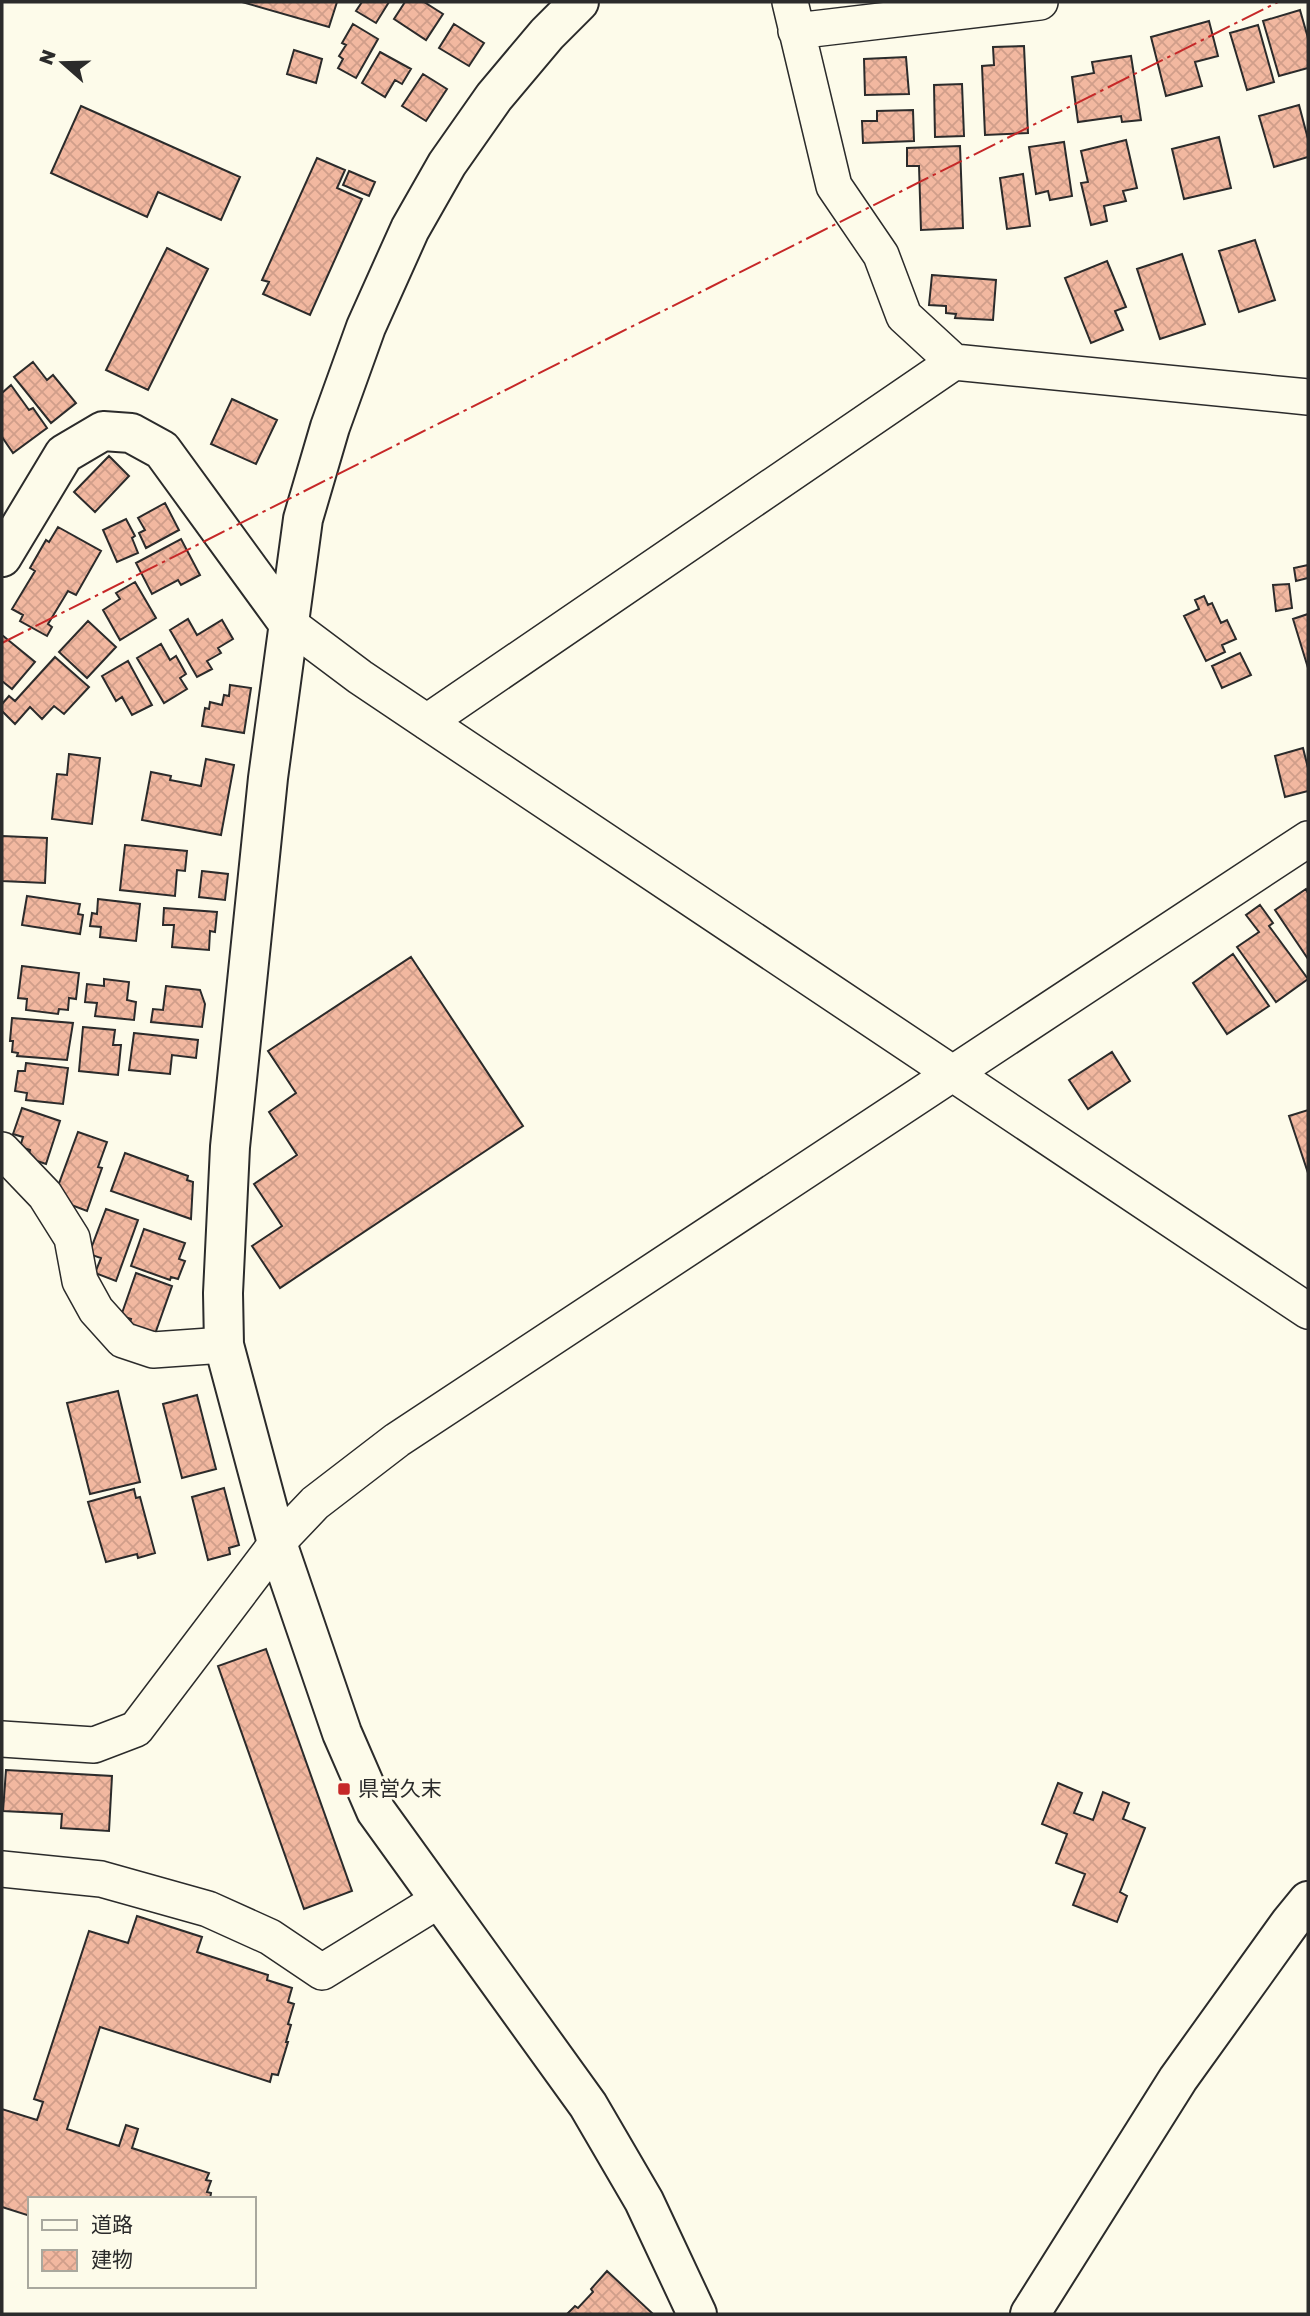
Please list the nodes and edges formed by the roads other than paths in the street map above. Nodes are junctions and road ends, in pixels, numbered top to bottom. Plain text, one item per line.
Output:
1 (579, 2) edge
2 (1040, 2) edge
3 (793, 16) edge
4 (954, 362) junction
5 (1308, 397) edge
6 (2, 557) edge
7 (288, 623) junction
8 (427, 722) junction
9 (1308, 839) edge
10 (953, 1073) junction
11 (2, 1150) edge
12 (1308, 1311) edge
13 (224, 1345) junction
14 (277, 1543) junction
15 (2, 1739) edge
16 (2, 1868) edge
17 (439, 1900) junction
18 (1308, 1901) edge
19 (697, 2314) edge
20 (1030, 2314) edge

1 - 7 street
2 - 3 street
3 - 4 street
4 - 5 street
4 - 8 street
6 - 7 street
7 - 8 street
7 - 13 street
8 - 10 street
9 - 10 street
10 - 12 street
10 - 14 street
11 - 13 street
13 - 14 street
14 - 15 street
14 - 17 street
16 - 17 street
17 - 19 street
18 - 20 street

